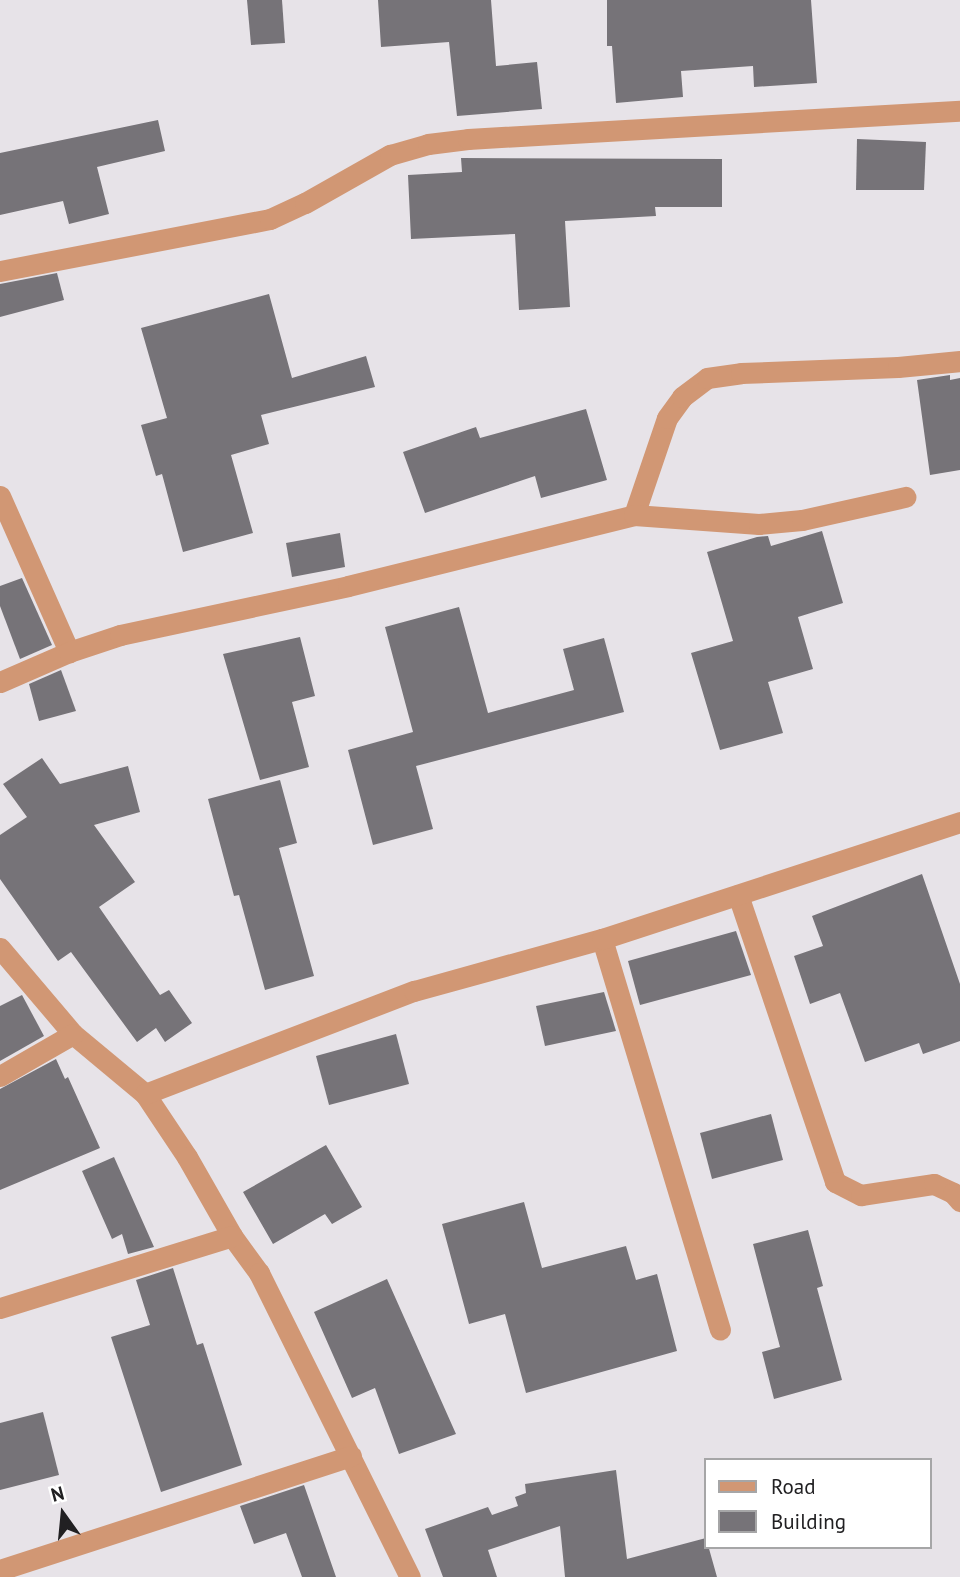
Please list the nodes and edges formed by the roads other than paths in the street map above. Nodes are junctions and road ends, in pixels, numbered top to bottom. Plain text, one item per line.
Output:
1 (960, 111) edge
2 (0, 271) edge
3 (960, 361) edge
4 (0, 496) edge
5 (905, 497) dead end
6 (634, 515) junction
7 (69, 652) junction
8 (0, 682) edge
9 (960, 822) edge
10 (738, 895) junction
11 (602, 939) junction
12 (0, 948) edge
13 (73, 1034) junction
14 (0, 1076) edge
15 (145, 1094) junction
16 (960, 1201) edge
17 (232, 1236) junction
18 (0, 1308) edge
19 (720, 1330) dead end
20 (351, 1455) junction
21 (0, 1570) edge
22 (410, 1577) edge

1 - 2 street
3 - 6 street
4 - 7 street
5 - 6 street
6 - 7 street
7 - 8 street
9 - 10 street
10 - 11 street
10 - 16 street
11 - 15 street
11 - 19 street
12 - 13 street
13 - 14 street
13 - 15 street
15 - 17 street
17 - 18 street
17 - 20 street
20 - 21 street
20 - 22 street

